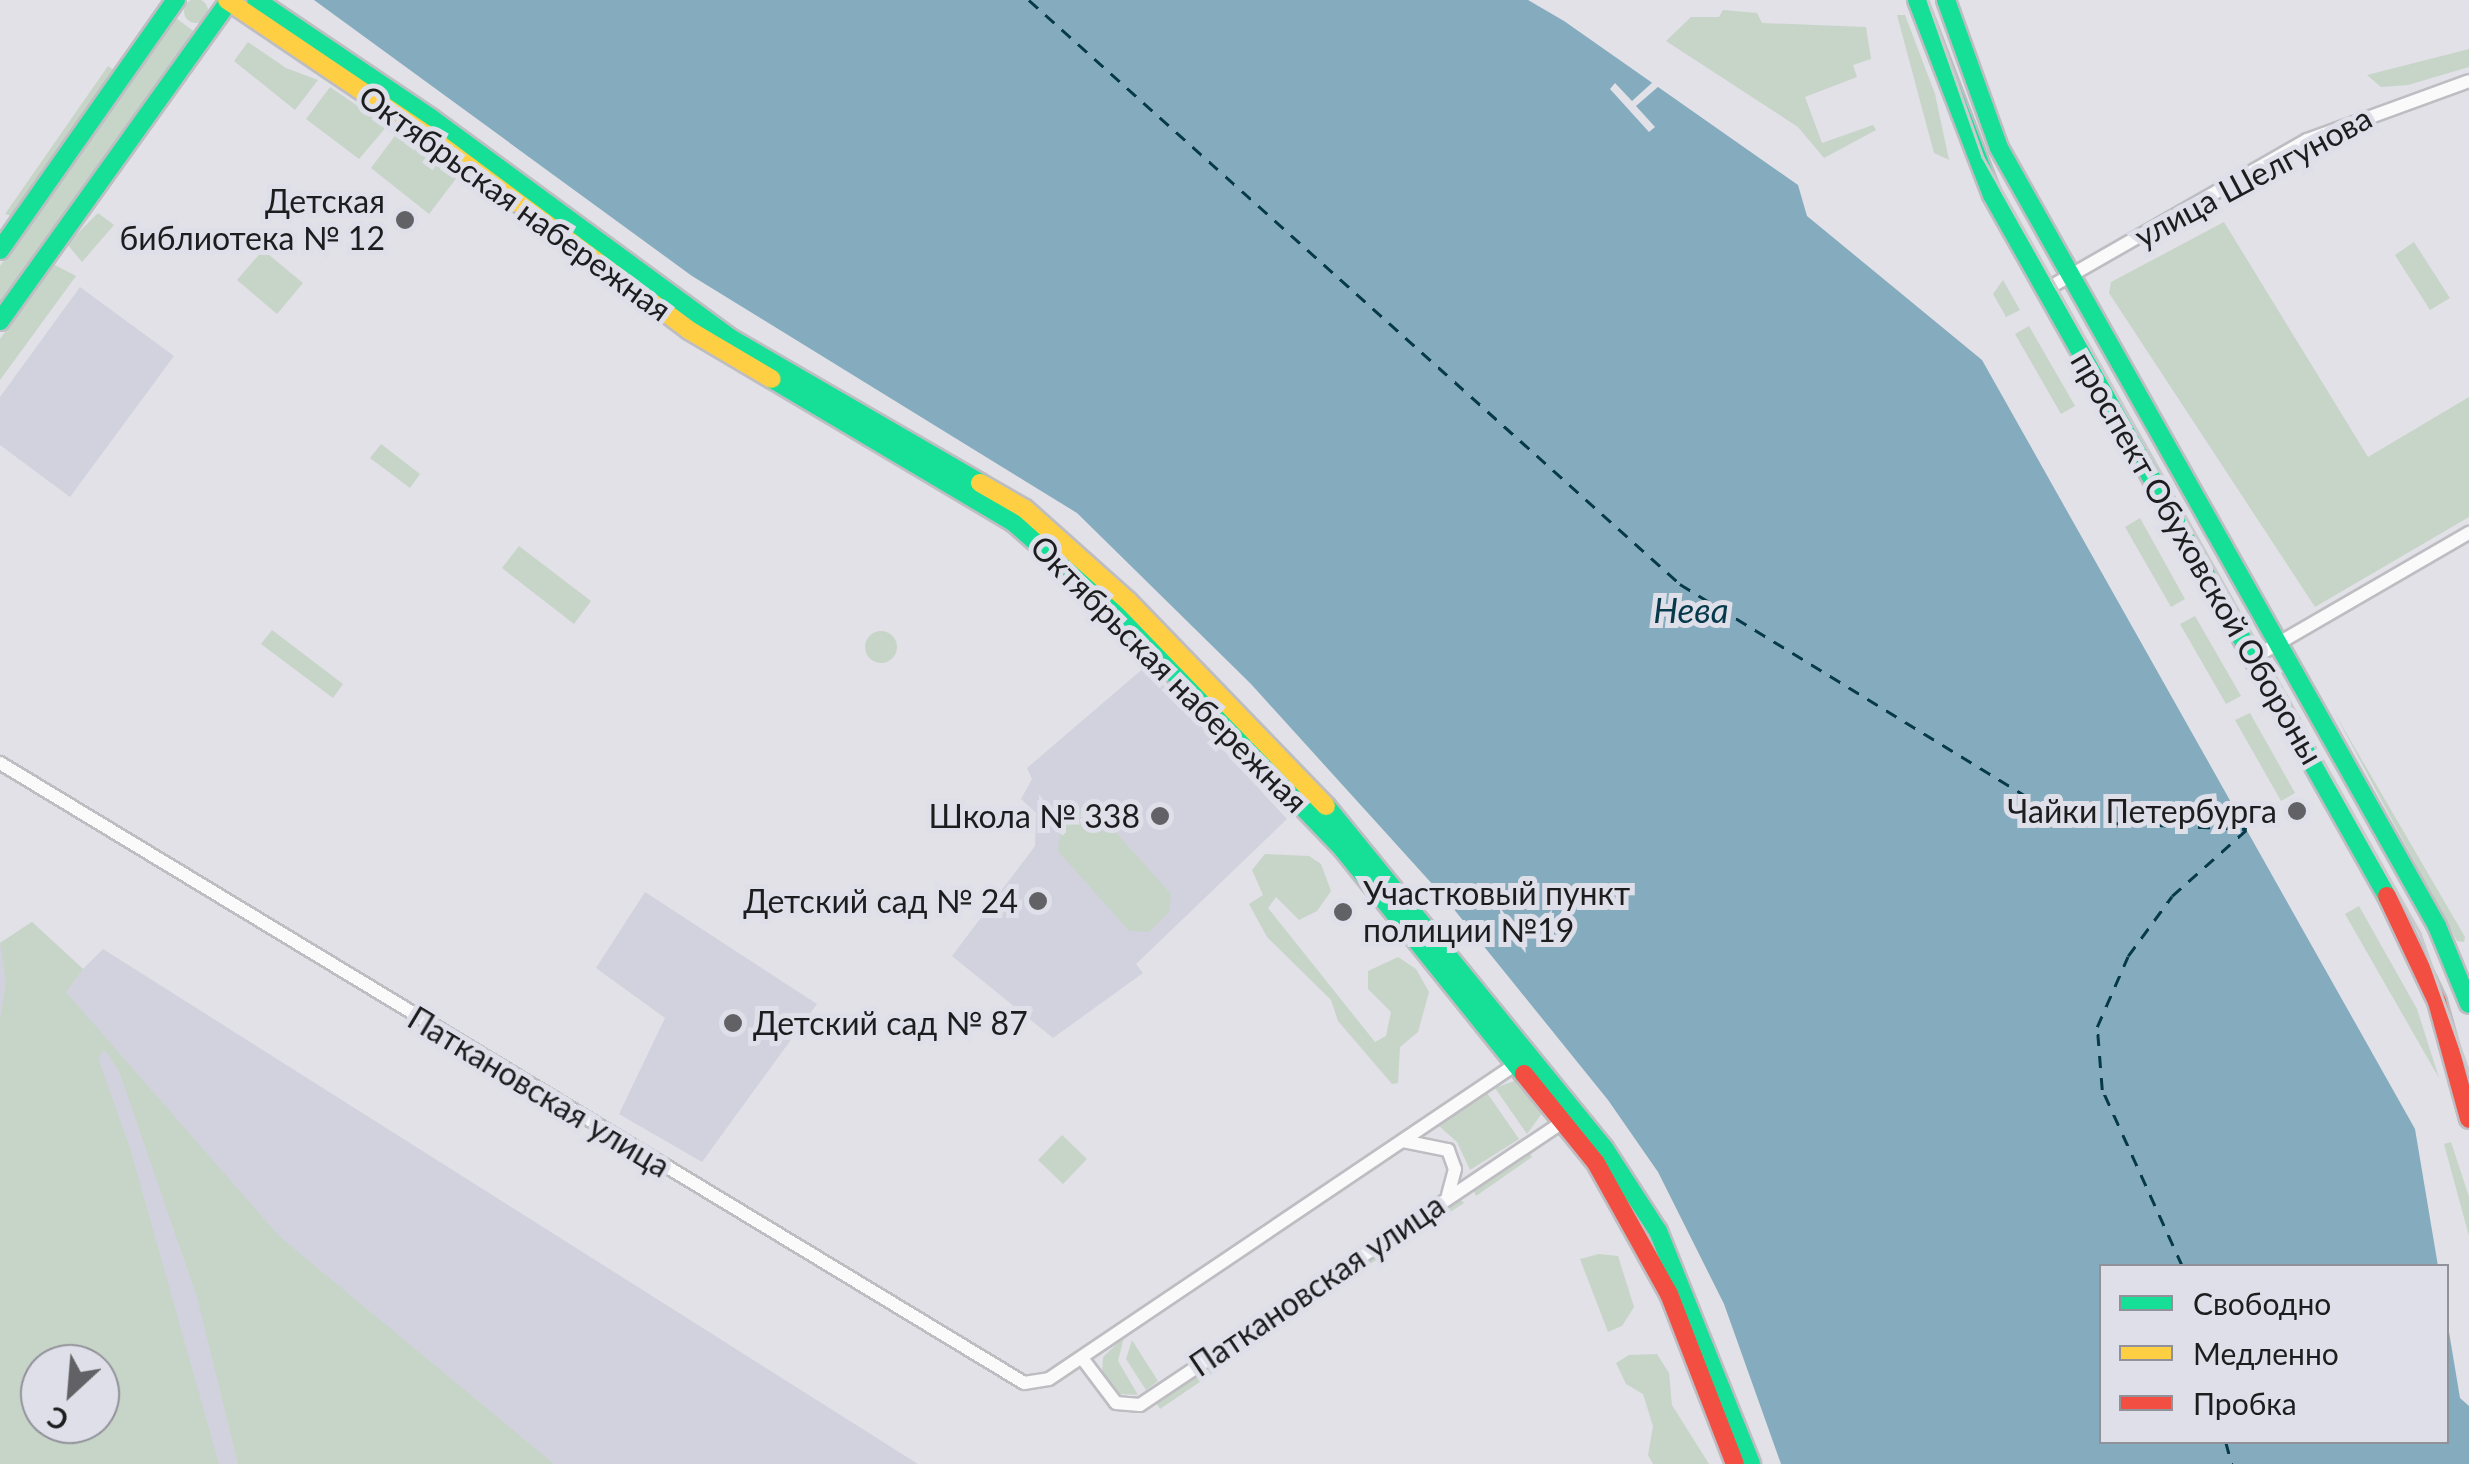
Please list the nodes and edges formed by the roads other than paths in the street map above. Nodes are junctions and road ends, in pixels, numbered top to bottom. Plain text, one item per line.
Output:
1 (176, 0) edge
2 (229, 0) edge
3 (256, 0) edge
4 (1917, 0) edge
5 (1946, 0) edge
6 (2469, 82) edge
7 (0, 250) edge
8 (2070, 276) junction
9 (2045, 290) junction
10 (0, 321) edge
11 (2469, 533) edge
12 (2279, 644) junction
13 (2253, 658) junction
14 (0, 764) edge
15 (2469, 1004) edge
16 (1523, 1059) junction
17 (2469, 1119) edge
18 (1564, 1121) junction
19 (1400, 1142) junction
20 (1446, 1198) junction
21 (1082, 1358) junction
22 (1735, 1464) edge
23 (1751, 1464) edge

1 - 7 main road
2 - 10 main road
2 - 16 main road, Октябрьская набережная
3 - 16 main road, Октябрьская набережная
4 - 9 main road, проспект Обуховской Обороны
5 - 8 main road, проспект Обуховской Обороны
6 - 8 street, улица Шелгунова
8 - 9 street, улица Шелгунова
8 - 12 main road, проспект Обуховской Обороны
9 - 13 main road, проспект Обуховской Обороны
11 - 12 street
12 - 13 street
12 - 15 main road, проспект Обуховской Обороны
13 - 17 main road, проспект Обуховской Обороны
14 - 21 street, Паткановская улица
16 - 18 main road, Октябрьская набережная
16 - 19 street, Паткановская улица
16 - 23 main road, Октябрьская набережная
18 - 20 street, Паткановская улица
18 - 22 main road, Октябрьская набережная
19 - 20 street
19 - 21 street, Паткановская улица
20 - 21 street, Паткановская улица

